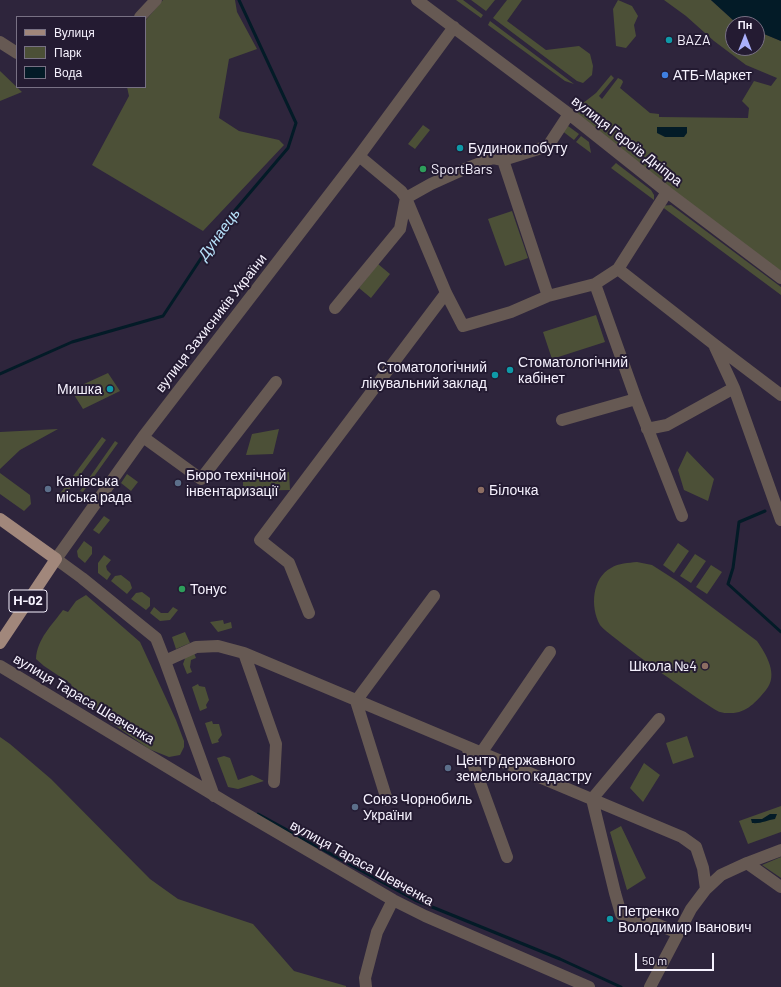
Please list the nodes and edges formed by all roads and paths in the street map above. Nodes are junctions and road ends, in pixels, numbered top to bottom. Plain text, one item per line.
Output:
1 (156, 0) edge
2 (417, 0) edge
3 (141, 16) edge
4 (454, 27) junction
5 (0, 42) edge
6 (16, 52) edge
7 (569, 114) junction
8 (359, 156) junction
9 (503, 160) junction
10 (667, 192) junction
11 (406, 198) junction
12 (618, 269) junction
13 (781, 278) edge
14 (595, 284) junction
15 (446, 293) junction
16 (548, 296) junction
17 (335, 308) dead end
18 (715, 346) junction
19 (276, 382) dead end
20 (734, 388) junction
21 (781, 395) edge
22 (636, 399) junction
23 (562, 420) dead end
24 (647, 429) junction
25 (143, 437) junction
26 (682, 516) dead end
27 (0, 519) edge
28 (781, 520) edge
29 (56, 559) junction
30 (434, 596) dead end
31 (309, 614) dead end
32 (0, 643) edge
33 (550, 652) dead end
34 (244, 653) junction
35 (165, 661) junction
36 (0, 666) edge
37 (356, 701) junction
38 (659, 718) dead end
39 (467, 747) junction
40 (481, 753) junction
41 (274, 782) dead end
42 (214, 796) junction
43 (592, 799) junction
44 (387, 800) dead end
45 (781, 850) edge
46 (507, 857) dead end
47 (747, 863) junction
48 (781, 887) edge
49 (706, 889) junction
50 (393, 900) junction
51 (678, 933) junction
52 (366, 987) edge
53 (589, 987) edge
54 (650, 987) edge

1 - 3 street
2 - 4 street, вулиця Героїв Дніпра
4 - 7 street, вулиця Героїв Дніпра
4 - 8 street, вулиця Захисників України
5 - 6 street
7 - 9 street
7 - 10 street, вулиця Героїв Дніпра
8 - 11 street
8 - 25 street, вулиця Захисників України
9 - 11 street
9 - 16 street
10 - 12 street
10 - 13 street, вулиця Героїв Дніпра
11 - 15 street
11 - 17 street
12 - 14 street
12 - 18 street
14 - 16 street
14 - 22 street
15 - 16 street
15 - 31 street
18 - 20 street
18 - 21 street
19 - 25 street
20 - 24 street
20 - 28 street
22 - 23 street
22 - 24 street
24 - 26 street
25 - 29 street, вулиця Захисників України
27 - 29 main road
29 - 32 main road, вулиця Захисників України / Н-02
29 - 35 street
30 - 37 street
33 - 40 street
34 - 35 street
34 - 37 street
34 - 41 street
35 - 42 street
36 - 42 street, вулиця Тараса Шевченка
37 - 39 street
37 - 44 street
38 - 43 street
39 - 40 street
39 - 46 street
40 - 43 street
42 - 50 street, вулиця Тараса Шевченка
43 - 49 street
43 - 51 street
45 - 47 street
47 - 48 street
47 - 49 street
49 - 51 street
50 - 52 street
50 - 53 street, вулиця Тараса Шевченка
51 - 54 street

